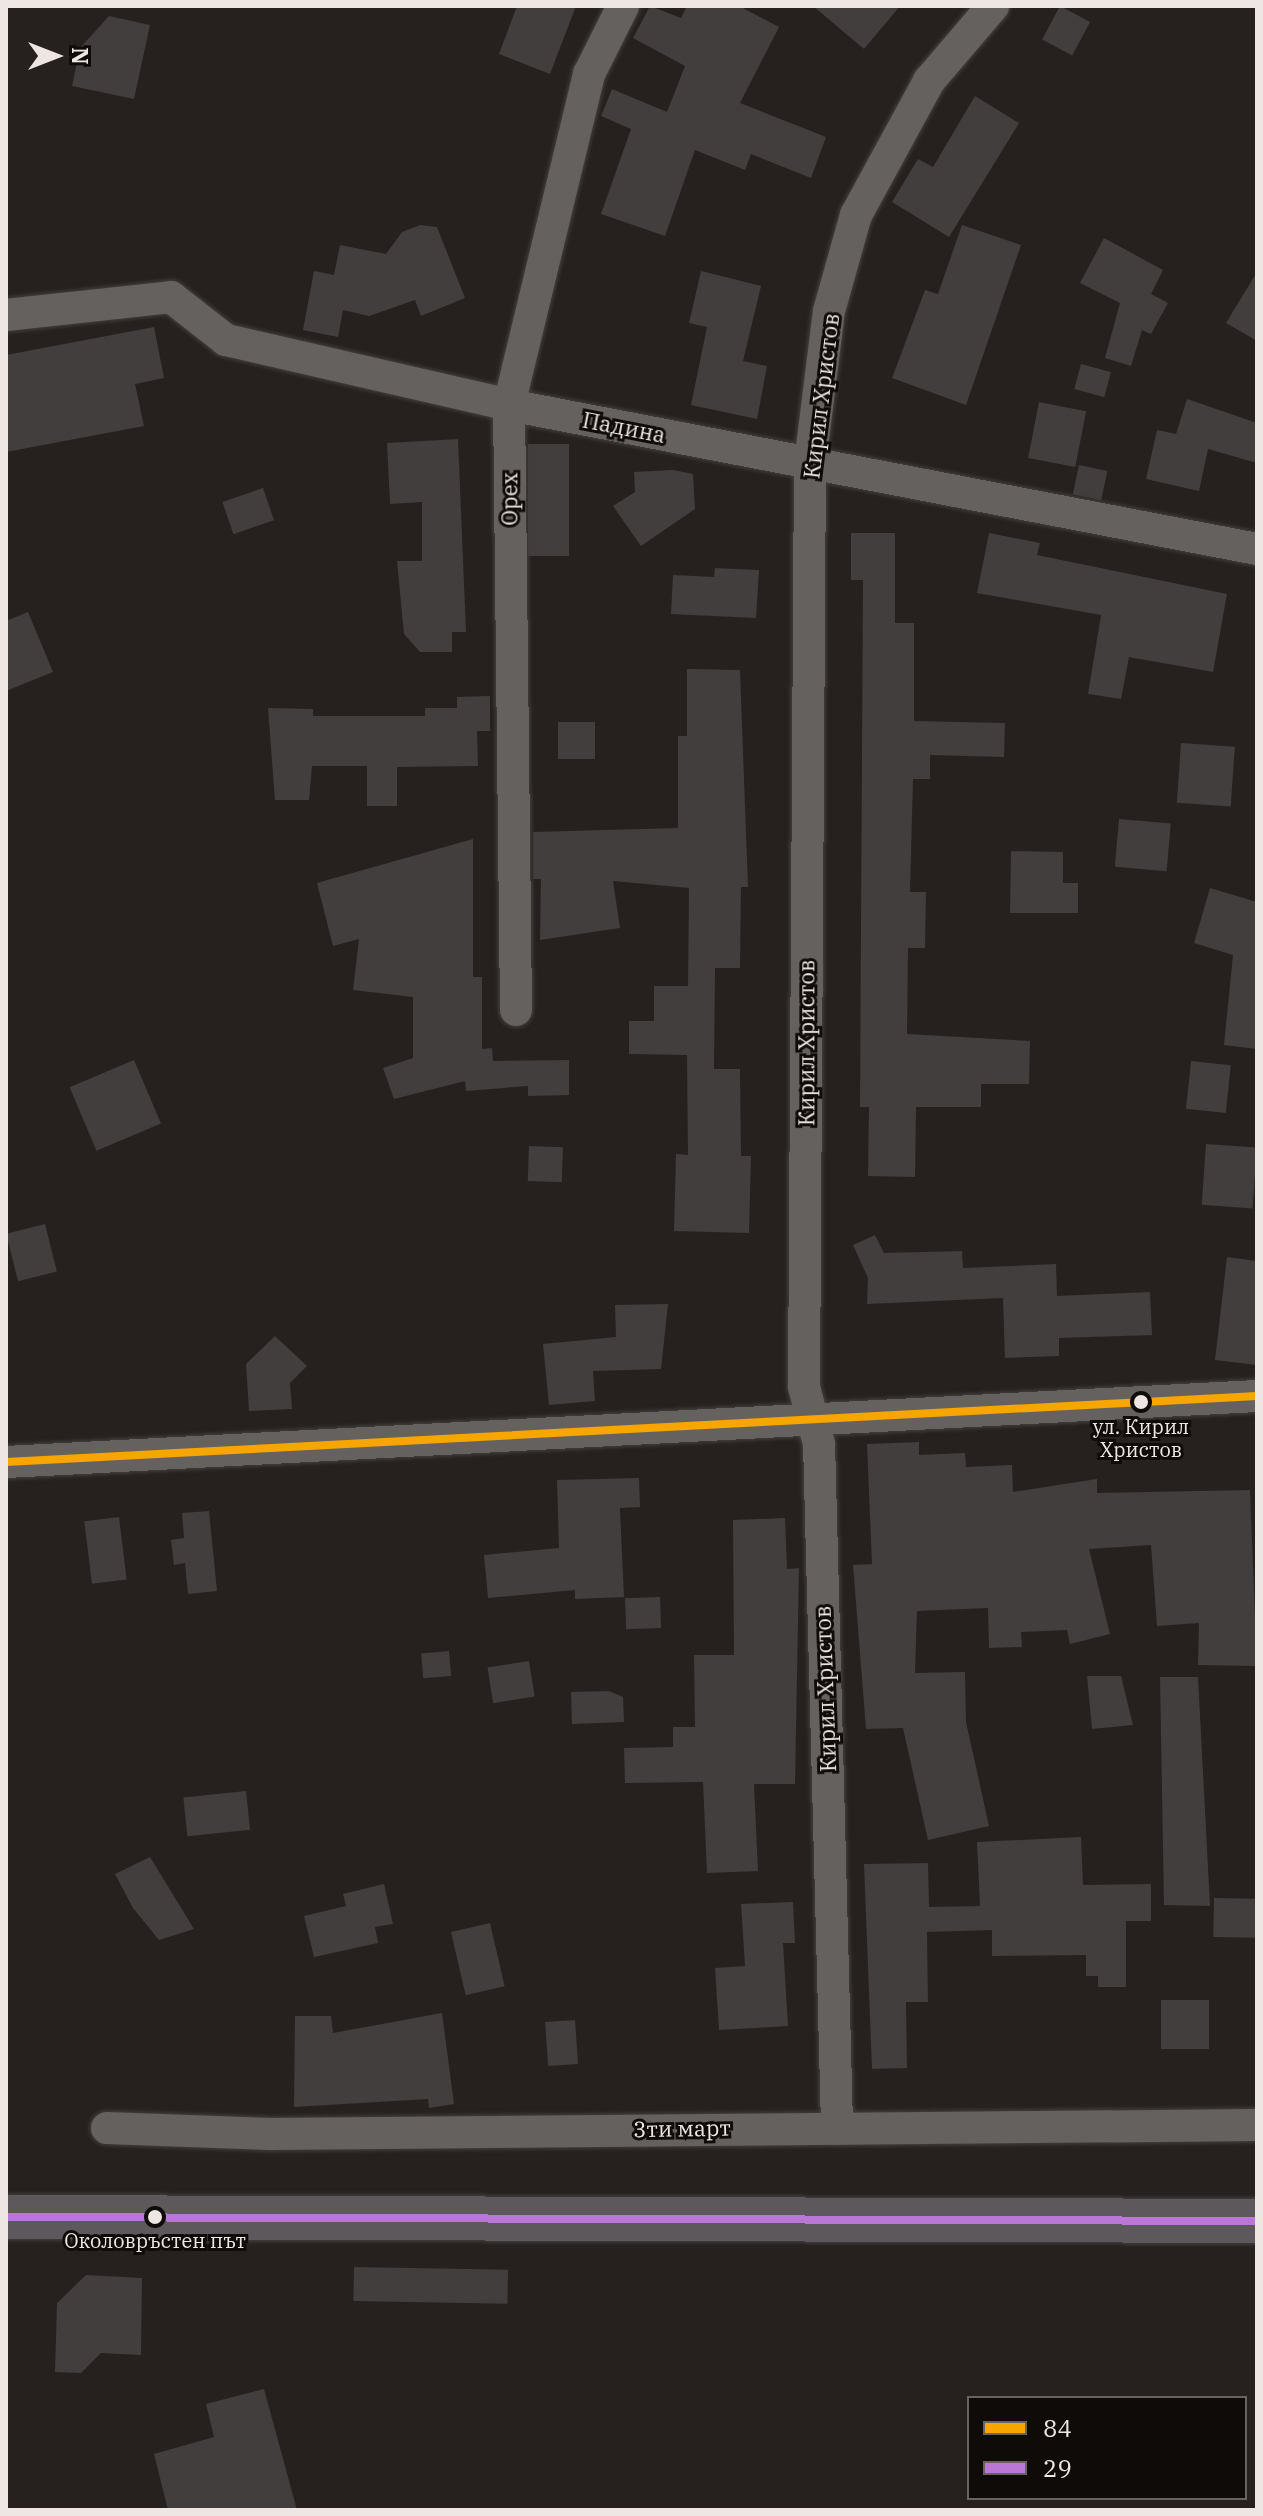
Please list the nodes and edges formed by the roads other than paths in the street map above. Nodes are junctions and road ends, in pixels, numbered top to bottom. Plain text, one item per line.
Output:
1 (623, 6) edge
2 (993, 6) edge
3 (6, 315) edge
4 (509, 405) junction
5 (810, 463) junction
6 (1257, 549) edge
7 (516, 1010) dead end
8 (1257, 1396) edge
9 (812, 1418) junction
10 (10, 1452) edge
11 (837, 2125) junction
12 (1257, 2125) edge
13 (107, 2128) dead end
14 (6, 2217) edge
15 (1257, 2221) edge

1 - 4 street, Орех
2 - 5 street, Кирил Христов
3 - 4 street, Падина
4 - 5 street, Падина
4 - 7 street, Орех
5 - 6 street, Падина
5 - 9 street, Кирил Христов
8 - 9 street
9 - 10 street
9 - 11 street, Кирил Христов
11 - 12 street, 3ти март
11 - 13 street, 3ти март
14 - 15 highway

